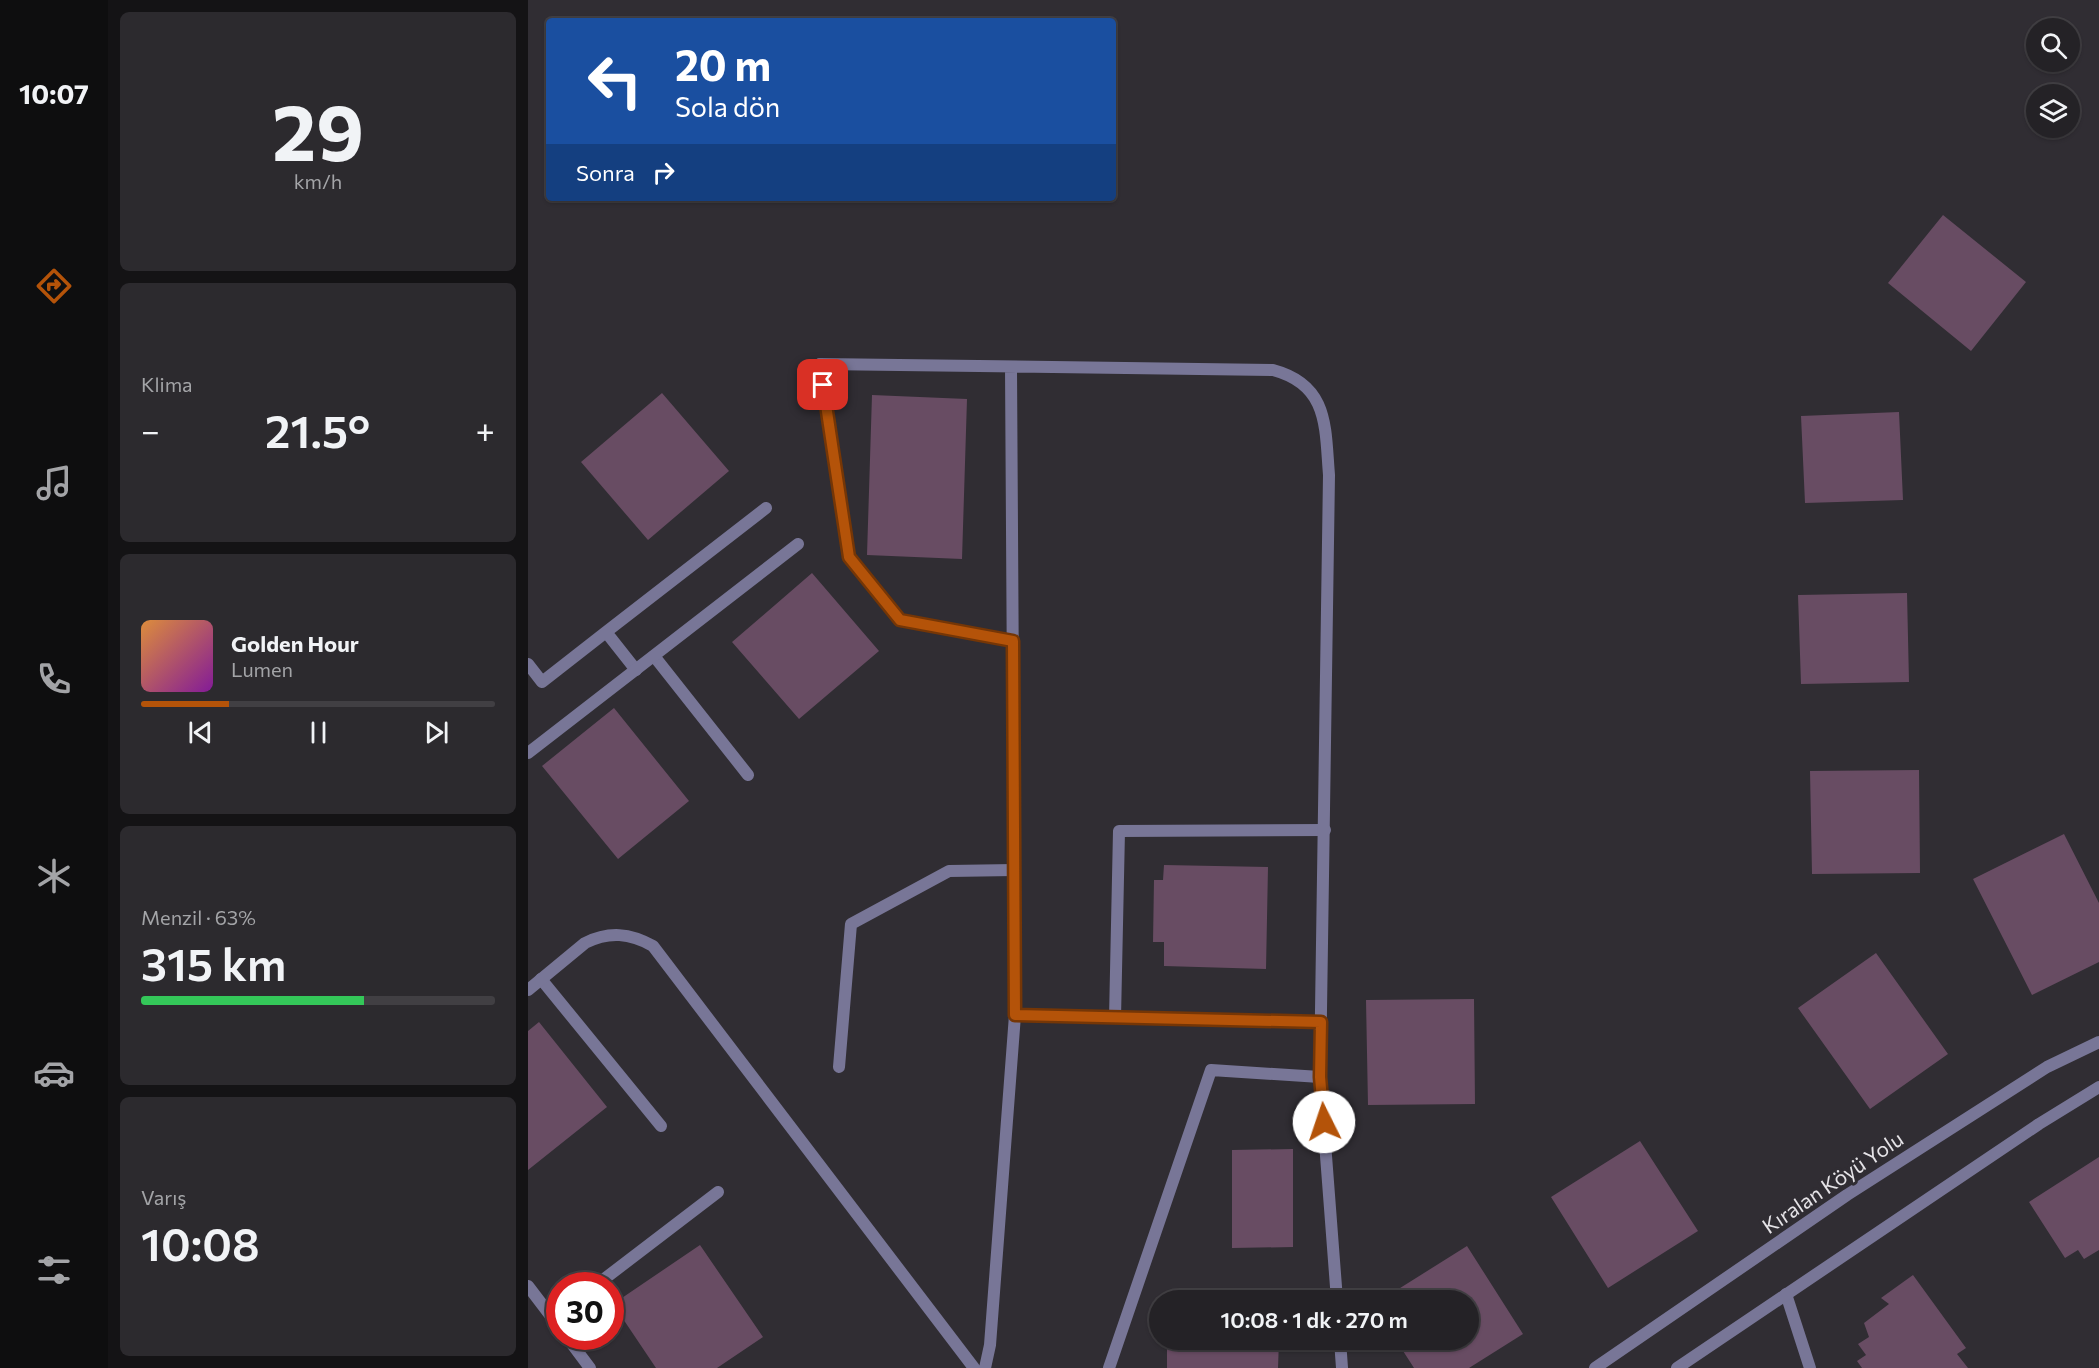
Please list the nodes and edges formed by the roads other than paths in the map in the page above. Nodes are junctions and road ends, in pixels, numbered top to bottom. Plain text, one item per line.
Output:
1 (1011, 368) junction
2 (766, 508) dead end
3 (798, 544) dead end
4 (606, 632) junction
5 (1013, 641) junction
6 (654, 656) junction
7 (528, 664) edge
8 (636, 670) junction
9 (528, 753) edge
10 (748, 775) dead end
11 (1325, 830) junction
12 (1014, 870) junction
13 (541, 979) junction
14 (528, 990) edge
15 (1015, 1015) junction
16 (1115, 1018) junction
17 (1321, 1022) junction
18 (2099, 1041) edge
19 (839, 1067) dead end
20 (1320, 1077) junction
21 (2099, 1087) edge
22 (661, 1126) dead end
23 (718, 1192) dead end
24 (613, 1272) edge
25 (528, 1286) edge
26 (1336, 1290) edge
27 (1786, 1294) junction
28 (546, 1306) edge
29 (576, 1350) edge
30 (1341, 1350) edge
31 (590, 1368) edge
32 (974, 1368) edge
33 (985, 1368) edge
34 (1109, 1368) edge
35 (1342, 1368) edge
36 (1595, 1368) edge
37 (1677, 1368) edge
38 (1810, 1368) edge

1 - 5 street
1 - 5 street
1 - 11 street
2 - 4 street
3 - 6 street
4 - 7 street
4 - 8 street
5 - 12 street
6 - 8 street
6 - 10 street
8 - 9 street
11 - 16 street
11 - 17 street
12 - 15 street
12 - 19 street
13 - 14 street
13 - 22 street
13 - 32 street
15 - 16 street
15 - 33 street
16 - 17 street
17 - 20 street
18 - 36 street, Kıralan Köyü Yolu
20 - 26 street
20 - 34 street
21 - 27 street
23 - 24 street
25 - 28 street
27 - 37 street
27 - 38 street
29 - 31 street
30 - 35 street

